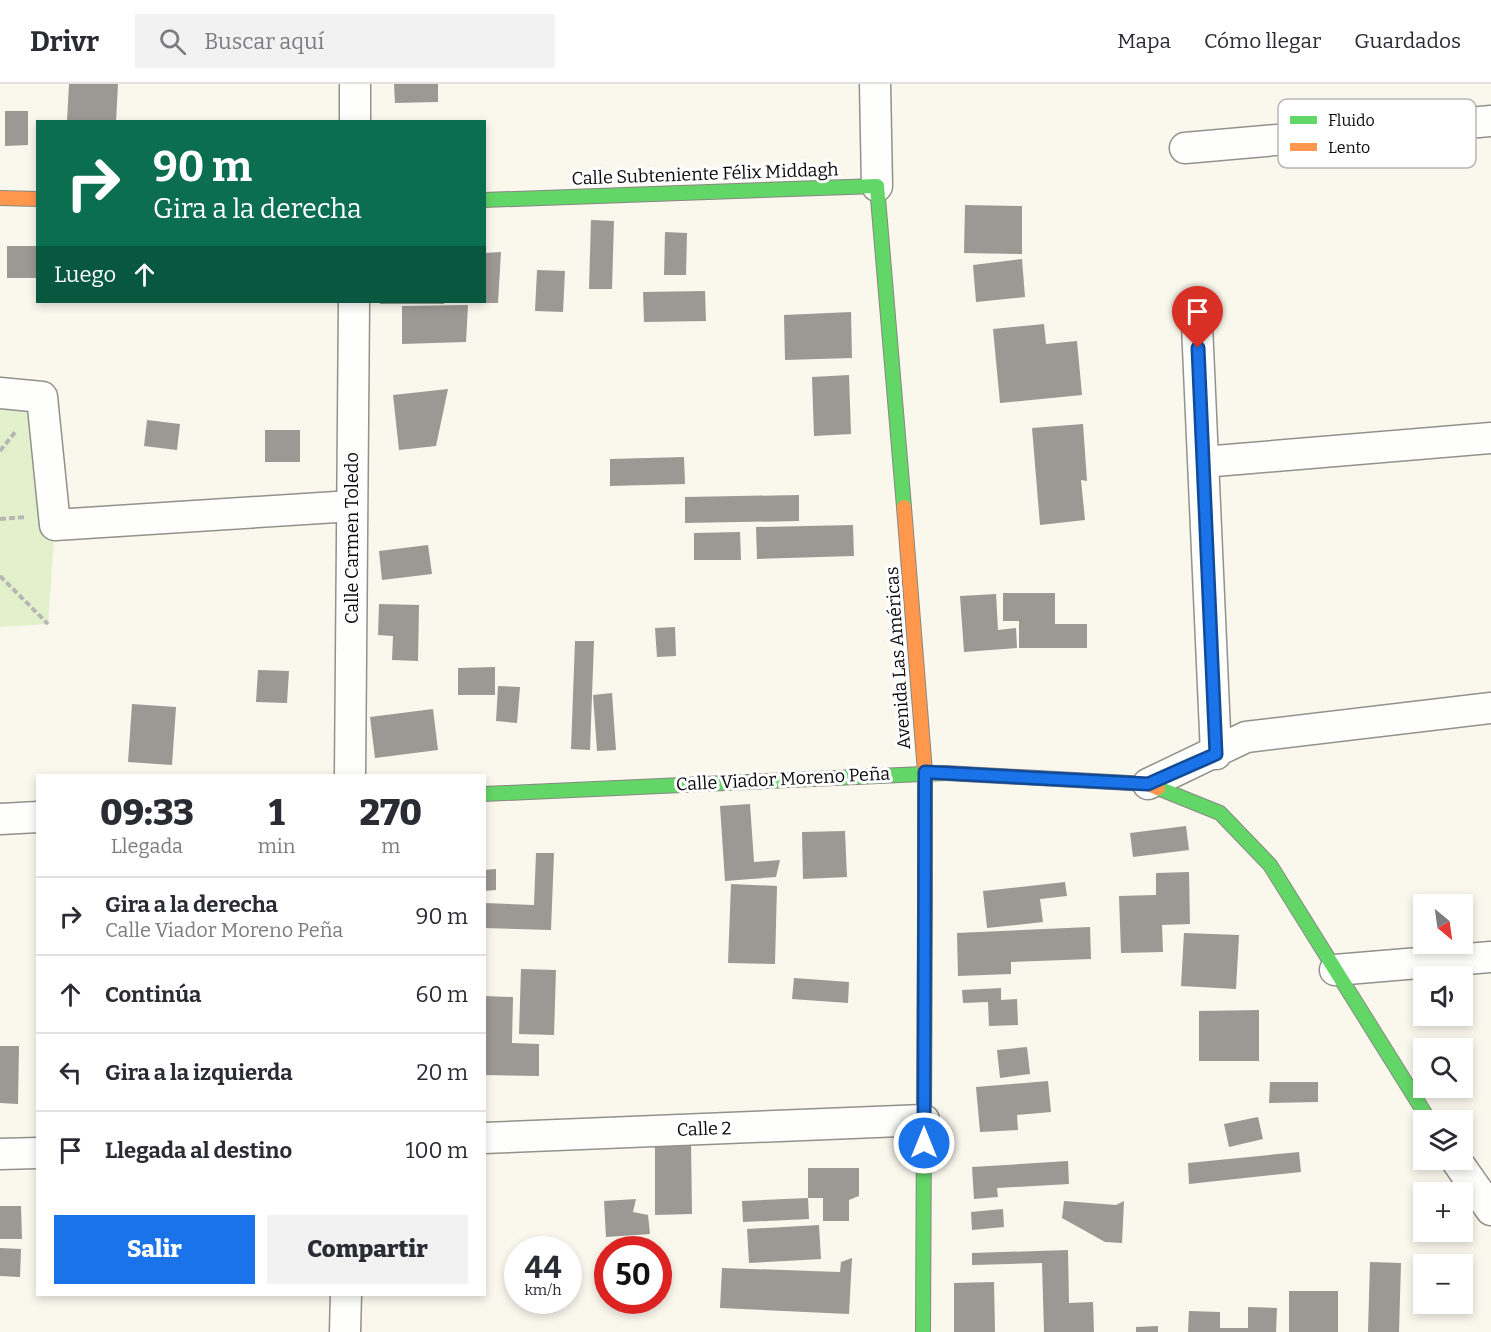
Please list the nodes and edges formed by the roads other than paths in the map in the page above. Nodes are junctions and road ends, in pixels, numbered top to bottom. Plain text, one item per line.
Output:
1 (355, 84) edge
2 (875, 84) edge
3 (355, 120) edge
4 (1491, 122) edge
5 (1476, 123) edge
6 (1278, 140) edge
7 (1185, 148) dead end
8 (877, 186) junction
9 (0, 198) edge
10 (36, 199) edge
11 (486, 200) edge
12 (354, 303) edge
13 (1197, 325) dead end
14 (0, 393) edge
15 (1491, 438) edge
16 (1203, 462) junction
17 (352, 506) junction
18 (1491, 708) edge
19 (1216, 754) junction
20 (925, 772) junction
21 (350, 774) edge
22 (1148, 784) junction
23 (486, 794) edge
24 (36, 817) edge
25 (0, 819) edge
26 (1491, 957) edge
27 (1335, 970) junction
28 (1423, 1110) edge
29 (924, 1119) junction
30 (486, 1138) edge
31 (36, 1153) edge
32 (0, 1154) edge
33 (1466, 1170) edge
34 (1482, 1185) edge
35 (1491, 1210) edge
36 (345, 1296) edge
37 (345, 1332) edge
38 (923, 1332) edge

1 - 3 street
2 - 8 street
4 - 5 street
6 - 7 street
8 - 11 main road, Calle Subteniente Félix Middagh
8 - 20 main road, Avenida Las Américas
9 - 10 main road
12 - 17 street, Calle Carmen Toledo
13 - 16 street
14 - 17 street
15 - 16 street
16 - 19 street
17 - 21 street, Calle Carmen Toledo
18 - 19 street
19 - 22 street
20 - 22 main road, Calle Viador Moreno Peña
20 - 23 main road, Calle Viador Moreno Peña
20 - 29 main road, Avenida Las Américas
22 - 27 main road, Calle Viador Moreno Peña
24 - 25 street
26 - 27 street
27 - 28 main road
29 - 30 street, Calle 2
29 - 38 main road, Avenida Las Américas
31 - 32 street
33 - 34 street
34 - 35 street
36 - 37 street

